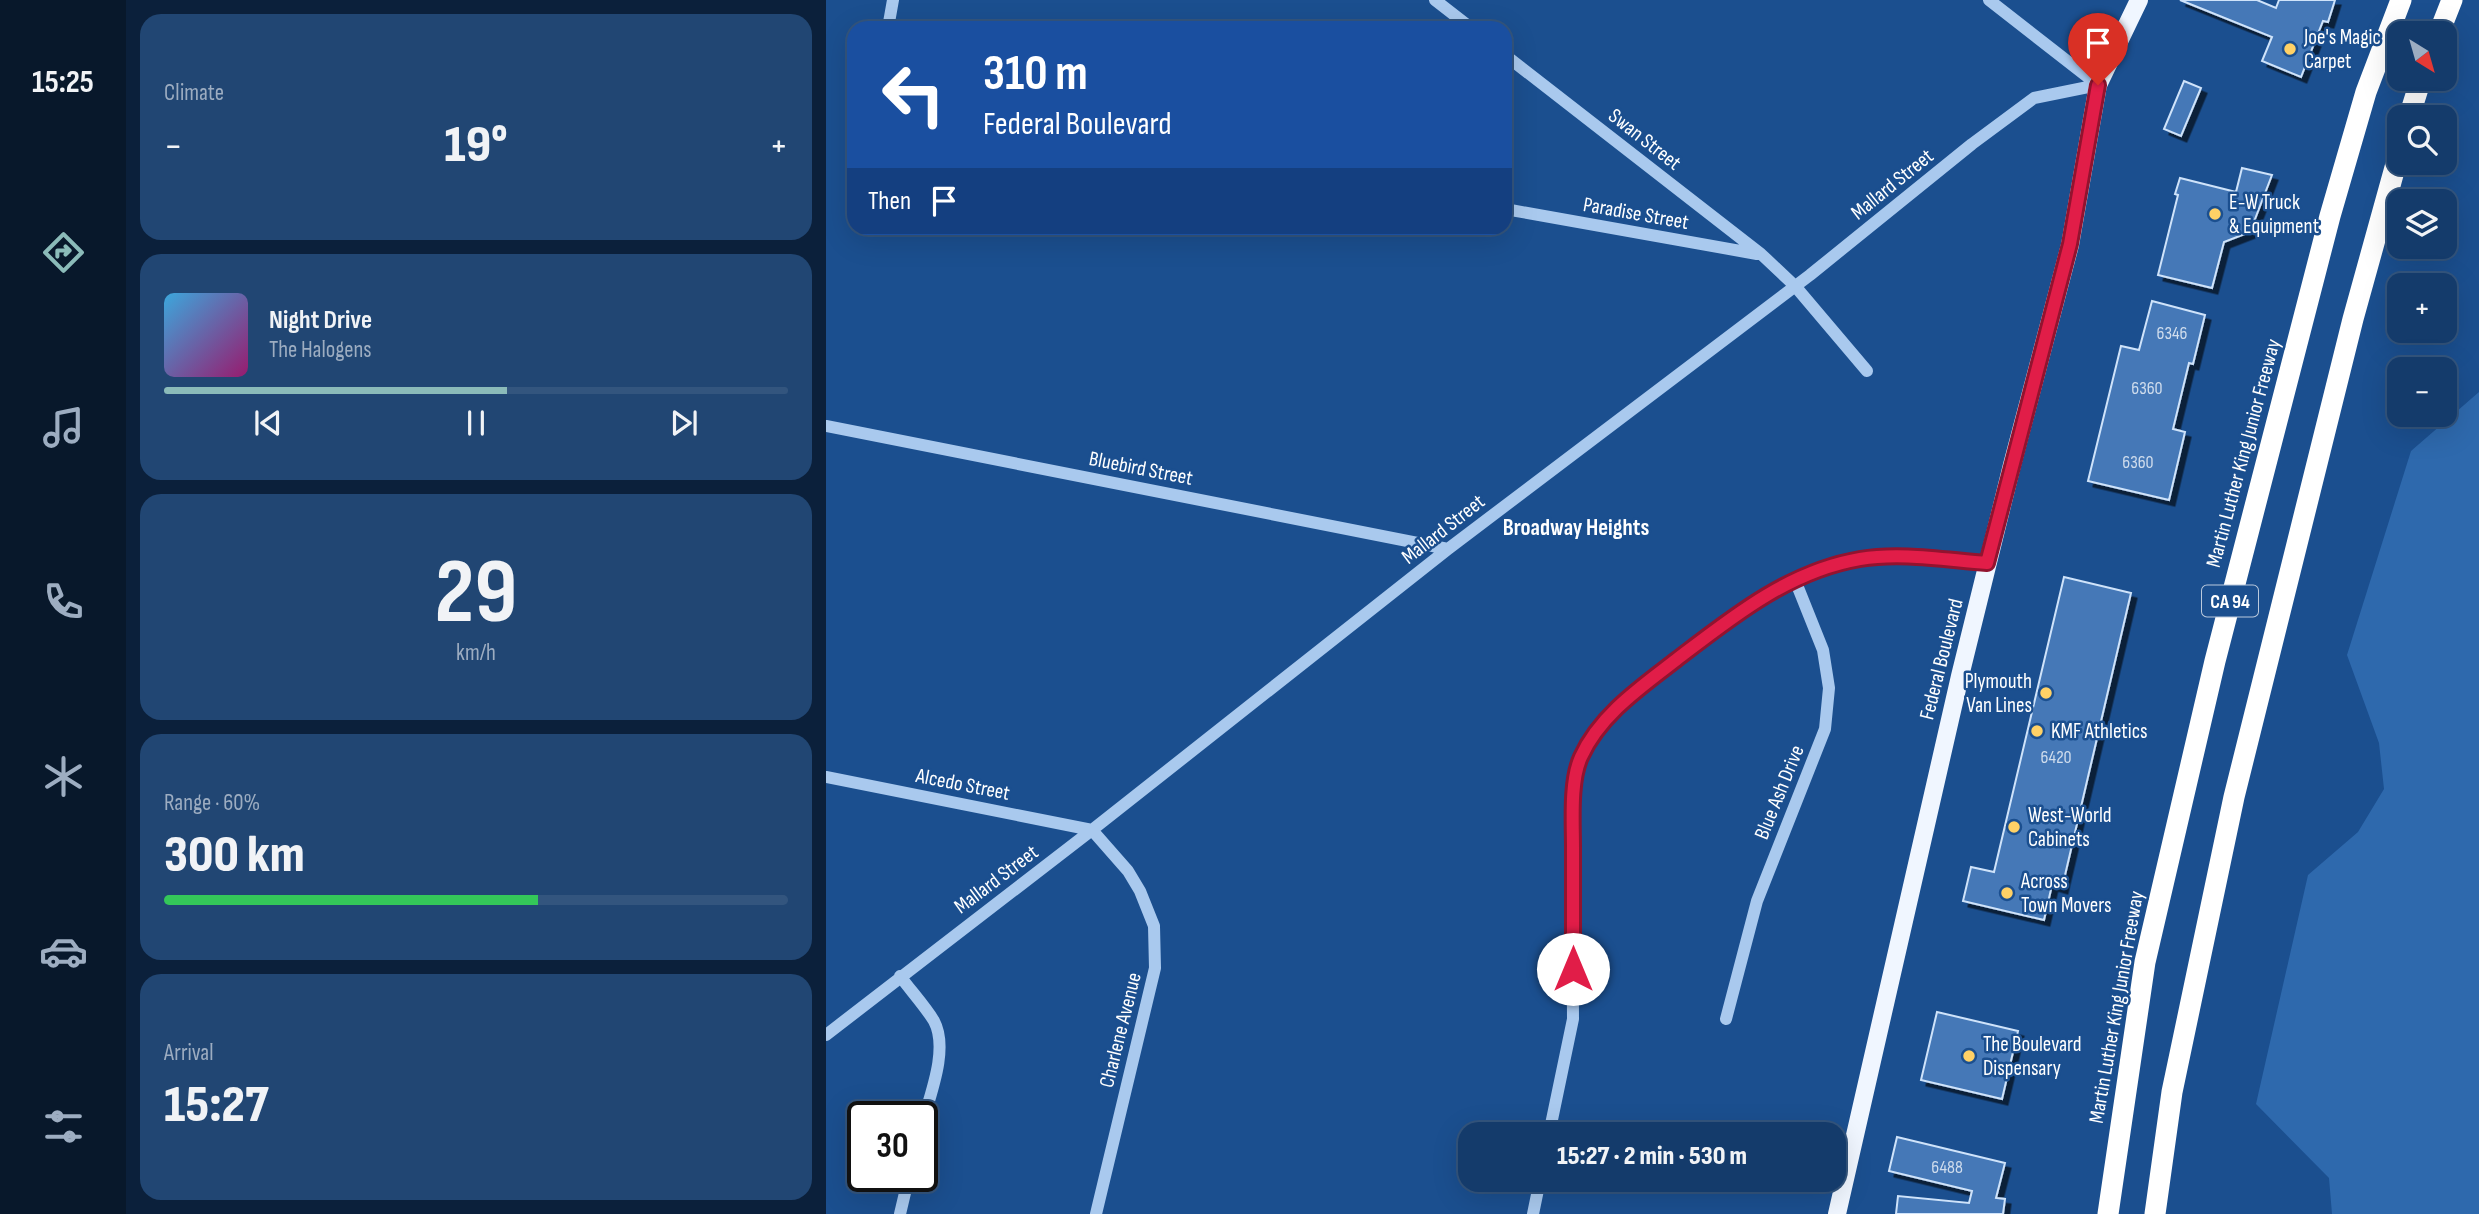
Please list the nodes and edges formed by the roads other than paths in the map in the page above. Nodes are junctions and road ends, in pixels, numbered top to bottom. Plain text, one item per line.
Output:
1 (893, 0) edge
2 (1435, 0) edge
3 (1989, 0) edge
4 (2139, 0) edge
5 (2401, 0) edge
6 (2452, 0) edge
7 (889, 21) edge
8 (1462, 21) edge
9 (2444, 21) edge
10 (1512, 60) edge
11 (2098, 85) junction
12 (2393, 175) edge
13 (1512, 210) edge
14 (1761, 254) junction
15 (1795, 286) junction
16 (1867, 371) dead end
17 (826, 426) edge
18 (1448, 549) junction
19 (1987, 563) junction
20 (1795, 580) junction
21 (826, 777) edge
22 (1092, 830) junction
23 (900, 976) junction
24 (1726, 1019) dead end
25 (826, 1035) edge
26 (928, 1101) edge
27 (1552, 1122) edge
28 (905, 1192) edge
29 (1537, 1192) edge
30 (900, 1214) edge
31 (1096, 1214) edge
32 (1532, 1214) edge
33 (1837, 1214) edge
34 (2108, 1214) edge
35 (2155, 1214) edge

1 - 7 street
2 - 8 street
3 - 11 street
4 - 11 main road, Federal Boulevard
5 - 34 highway, Martin Luther King Junior Freeway / CA 94
6 - 9 highway
10 - 14 street, Swan Street
11 - 15 street, Mallard Street
11 - 19 main road, Federal Boulevard
12 - 35 highway, CA 94
13 - 14 street, Paradise Street
14 - 15 street, Swan Street
15 - 16 street, Swan Street
15 - 18 street, Mallard Street
17 - 18 street, Bluebird Street
18 - 22 street, Mallard Street
19 - 20 street
19 - 33 main road, Federal Boulevard
20 - 24 street, Blue Ash Drive
20 - 27 street
21 - 22 street, Alcedo Street
22 - 23 street, Mallard Street
22 - 31 street, Charlene Avenue
23 - 25 street, Mallard Street
23 - 26 street
28 - 30 street
29 - 32 street

